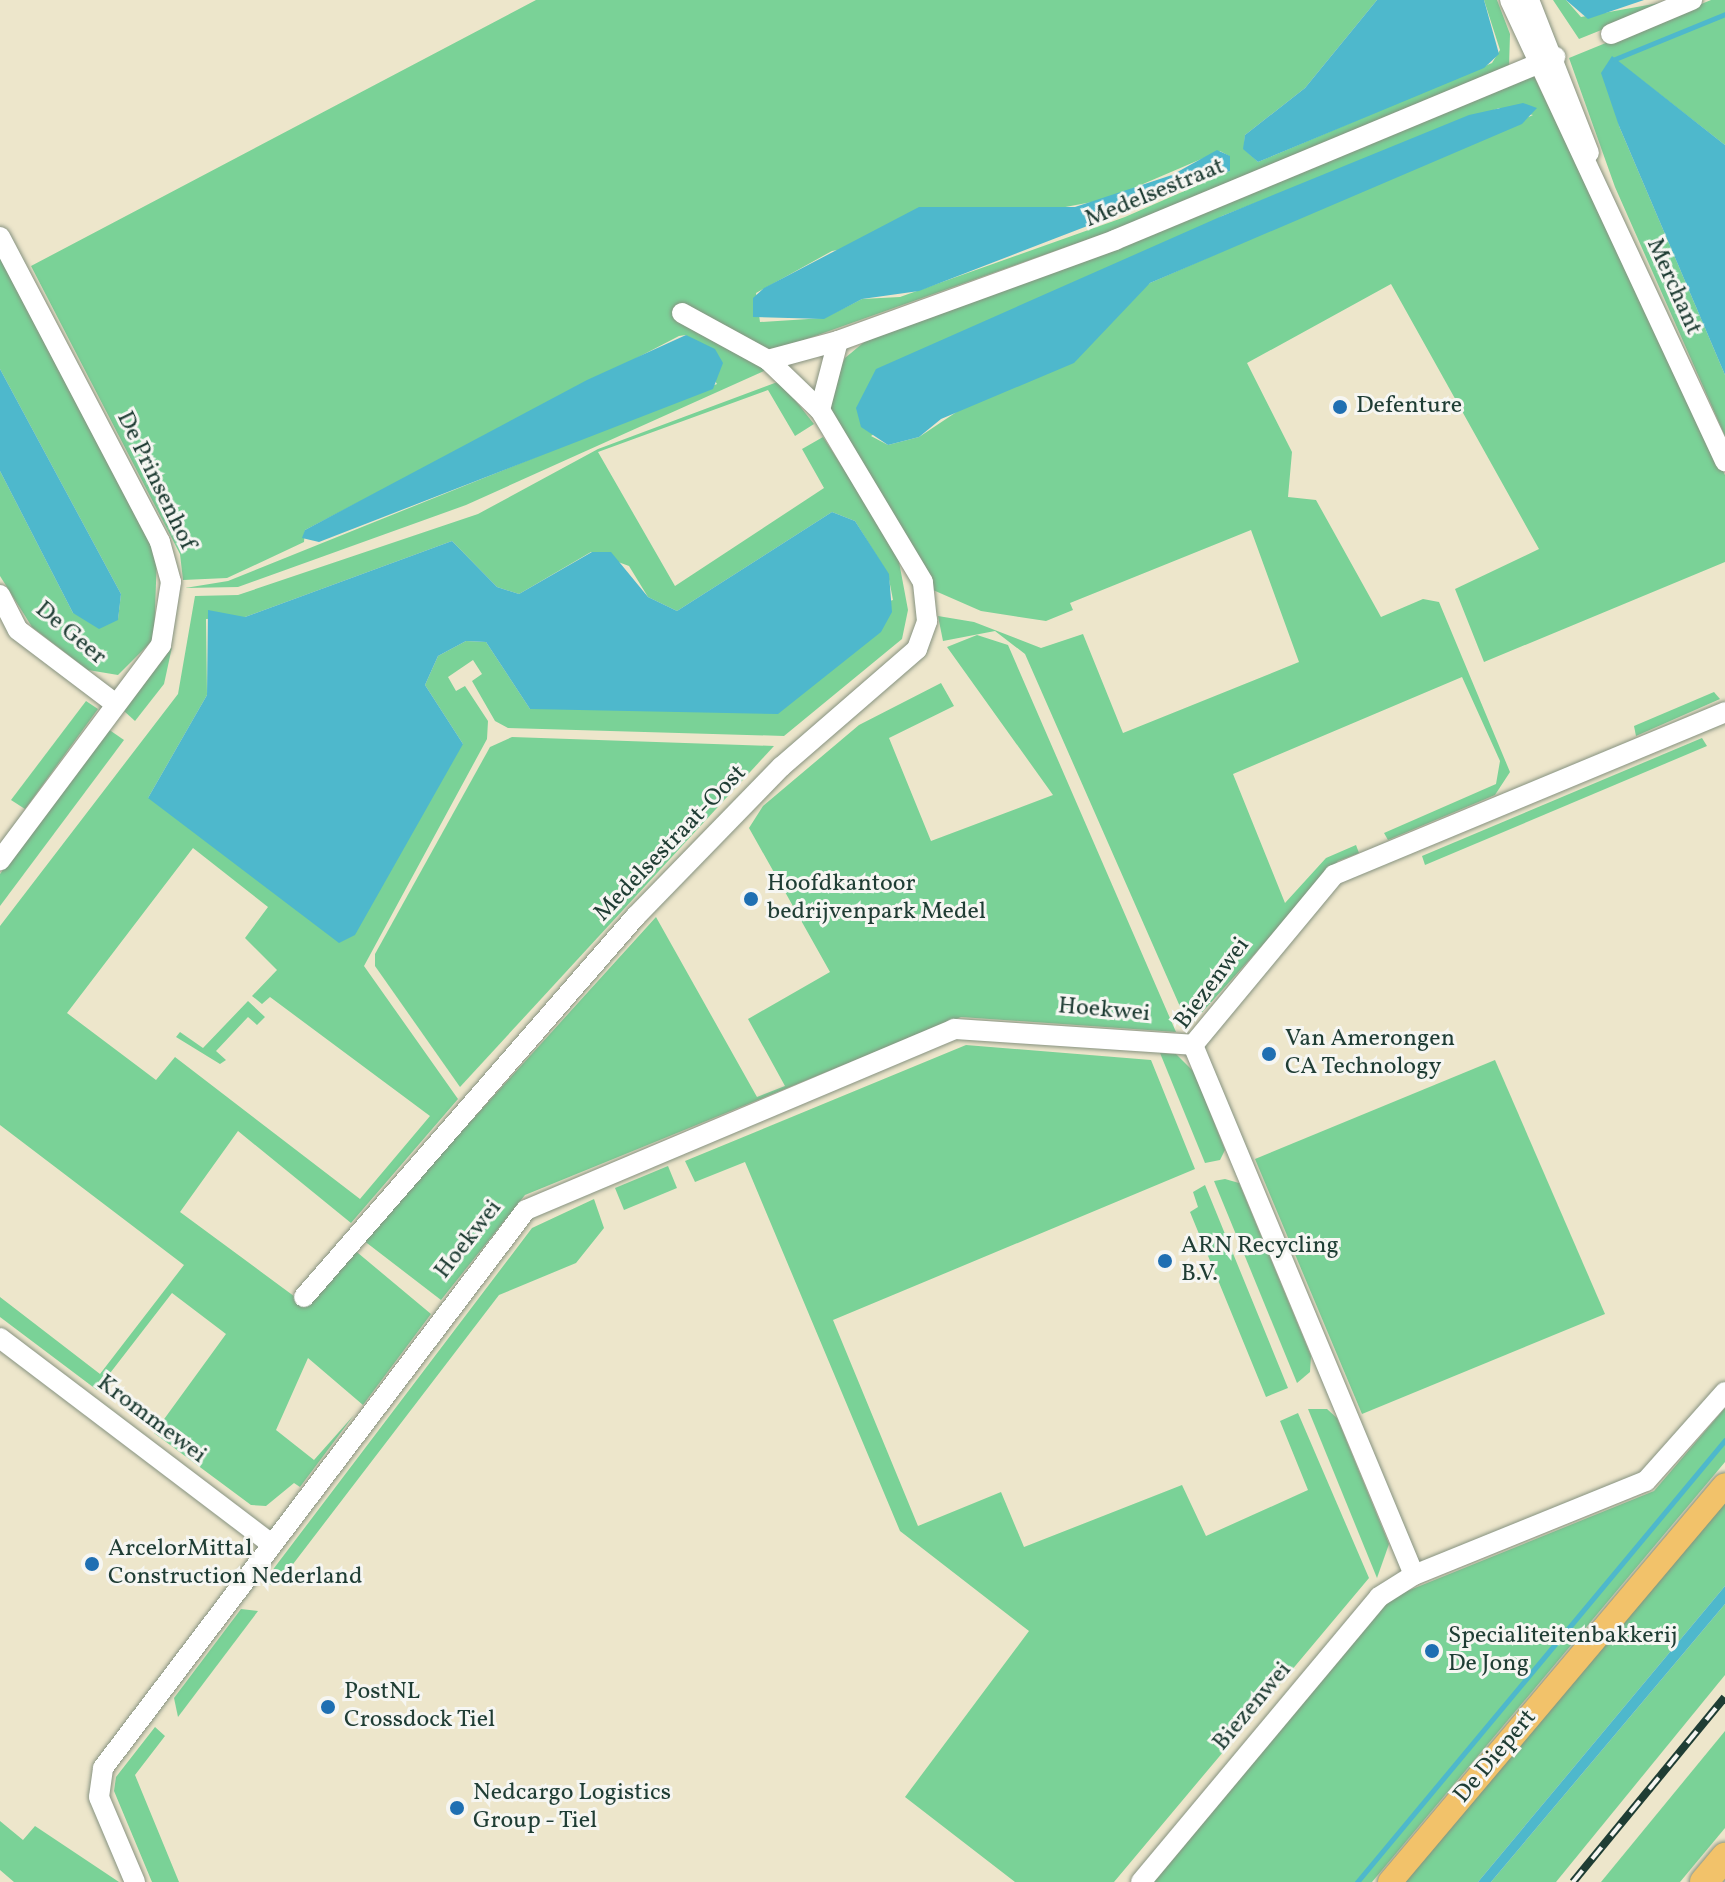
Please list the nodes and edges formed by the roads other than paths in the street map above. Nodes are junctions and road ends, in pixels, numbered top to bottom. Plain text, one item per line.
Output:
1 (1510, 0) edge
2 (1529, 0) edge
3 (1692, 0) edge
4 (1611, 34) dead end
5 (1546, 61) junction
6 (0, 237) edge
7 (682, 313) dead end
8 (838, 341) junction
9 (768, 360) junction
10 (820, 410) junction
11 (1725, 461) edge
12 (0, 595) edge
13 (116, 704) junction
14 (1725, 712) edge
15 (0, 860) edge
16 (1193, 1045) junction
17 (304, 1297) dead end
18 (0, 1338) edge
19 (1725, 1392) edge
20 (1725, 1485) edge
21 (270, 1543) junction
22 (1414, 1575) junction
23 (1725, 1857) edge
24 (135, 1882) edge
25 (1141, 1882) edge
26 (1390, 1882) edge
27 (1704, 1882) edge

1 - 5 street
2 - 5 street
3 - 4 street
5 - 8 street, Medelsestraat
5 - 11 street, Merchant
6 - 13 street, De Prinsenhof
7 - 9 street, Medelsestraat-Oost
8 - 9 street, Medelsestraat
8 - 10 street
9 - 10 street, Medelsestraat-Oost
10 - 17 street, Medelsestraat-Oost
12 - 13 street, De Geer
13 - 15 street, De Prinsenhof
14 - 16 street, Biezenwei
16 - 21 street, Hoekwei
16 - 22 street, Biezenwei
18 - 21 street, Krommewei
19 - 22 street, Biezenwei
20 - 26 main road, De Diepert
21 - 24 street, Hoekwei
22 - 25 street, Biezenwei
23 - 27 highway

